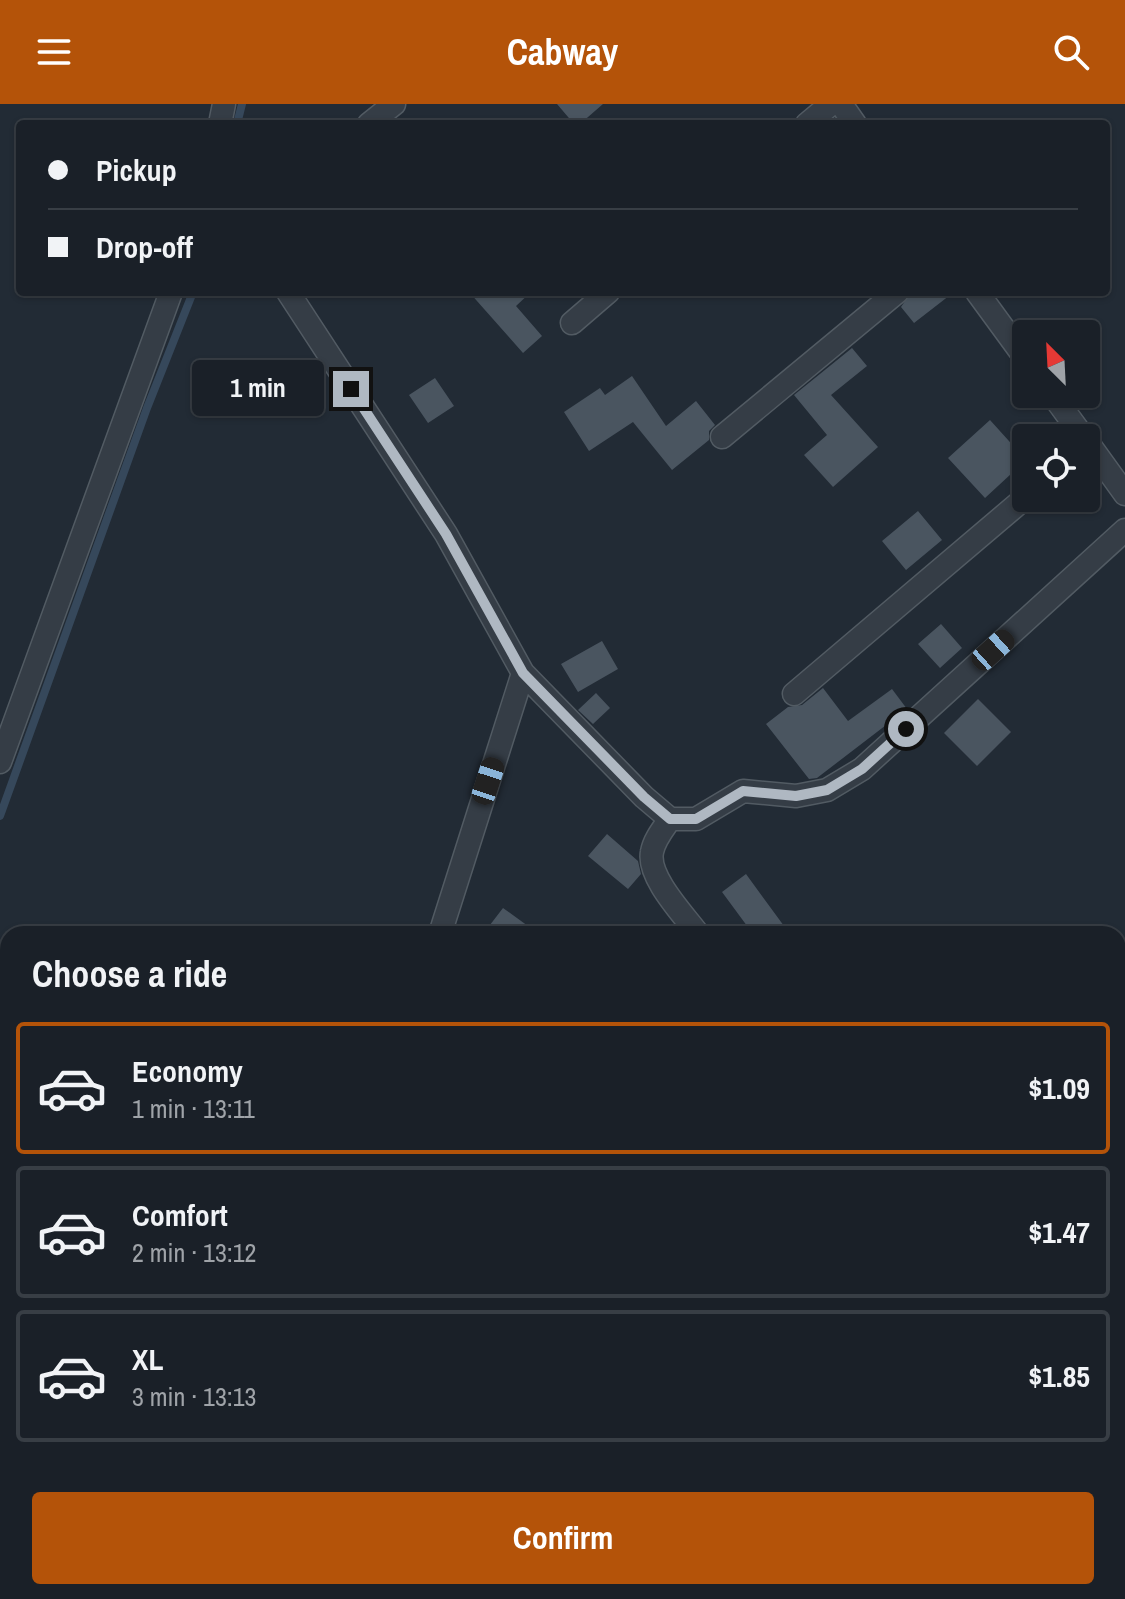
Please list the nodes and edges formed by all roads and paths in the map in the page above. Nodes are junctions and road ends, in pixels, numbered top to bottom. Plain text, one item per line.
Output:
1 (394, 104) edge
2 (831, 104) edge
3 (374, 120) edge
4 (812, 120) edge
5 (170, 296) edge
6 (291, 296) edge
7 (603, 296) edge
8 (892, 296) edge
9 (980, 296) edge
10 (572, 323) dead end
11 (1012, 340) edge
12 (722, 437) dead end
13 (1100, 461) edge
14 (1125, 494) edge
15 (1012, 509) edge
16 (1125, 530) edge
17 (523, 673) junction
18 (794, 694) dead end
19 (0, 762) edge
20 (670, 819) junction
21 (443, 926) edge
22 (692, 926) edge

1 - 3 street
2 - 4 street
5 - 19 street
6 - 17 street
7 - 10 street
8 - 12 street
9 - 11 street
13 - 14 street
15 - 18 street
16 - 20 street
17 - 20 street
17 - 21 street
20 - 22 street

